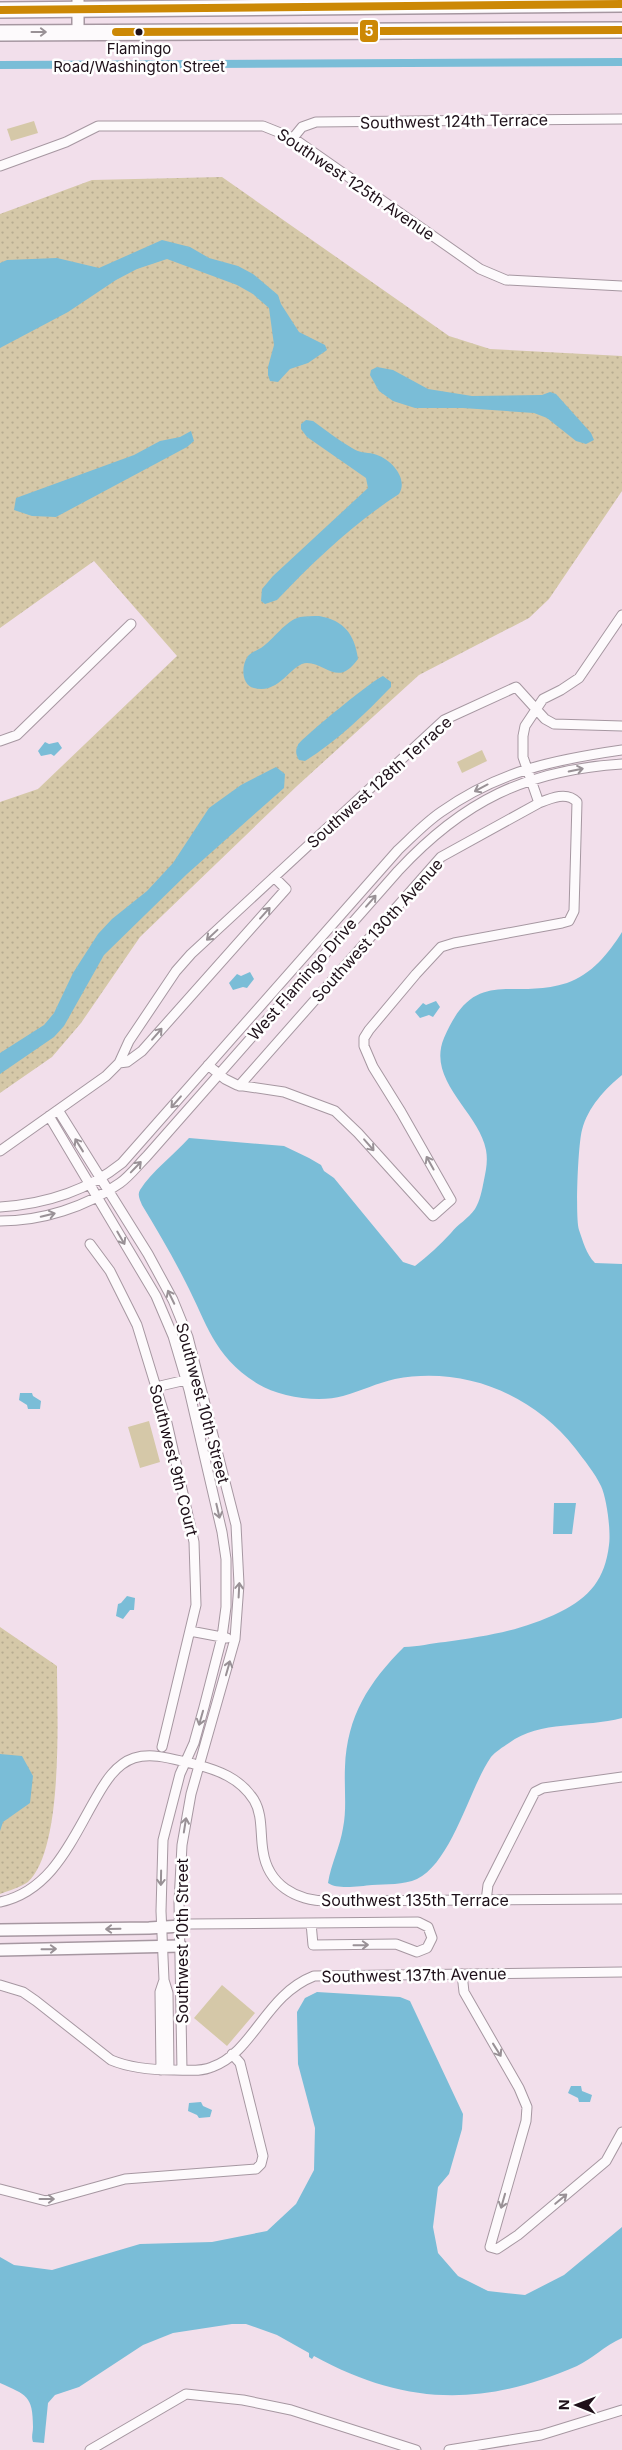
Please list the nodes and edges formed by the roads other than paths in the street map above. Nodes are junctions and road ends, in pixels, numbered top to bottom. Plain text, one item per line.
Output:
1 (622, 4) edge
2 (78, 5) edge
3 (0, 10) edge
4 (622, 30) edge
5 (78, 32) junction
6 (0, 33) edge
7 (622, 119) edge
8 (293, 138) junction
9 (0, 166) edge
10 (622, 286) edge
11 (622, 615) edge
12 (131, 624) dead end
13 (535, 708) junction
14 (622, 726) edge
15 (0, 741) edge
16 (622, 750) edge
17 (622, 764) edge
18 (526, 768) junction
19 (530, 779) junction
20 (539, 803) junction
21 (274, 877) junction
22 (119, 1063) junction
23 (208, 1065) junction
24 (219, 1074) junction
25 (239, 1086) junction
26 (58, 1110) junction
27 (49, 1116) junction
28 (0, 1152) edge
29 (101, 1179) junction
30 (91, 1184) junction
31 (108, 1190) junction
32 (97, 1196) junction
33 (0, 1207) edge
34 (0, 1221) edge
35 (90, 1244) dead end
36 (198, 1377) junction
37 (186, 1380) junction
38 (156, 1387) junction
39 (190, 1631) junction
40 (222, 1637) junction
41 (235, 1639) junction
42 (162, 1747) dead end
43 (186, 1762) junction
44 (200, 1766) junction
45 (622, 1777) edge
46 (622, 1899) edge
47 (486, 1901) junction
48 (0, 1902) edge
49 (311, 1923) junction
50 (181, 1926) junction
51 (162, 1928) junction
52 (0, 1930) edge
53 (181, 1946) junction
54 (163, 1947) junction
55 (0, 1950) edge
56 (622, 1972) edge
57 (462, 1974) junction
58 (0, 1985) edge
59 (232, 2054) junction
60 (165, 2070) junction
61 (182, 2070) junction
62 (622, 2132) edge
63 (0, 2189) edge
64 (622, 2410) edge
65 (480, 2448) edge
66 (90, 2450) edge
67 (416, 2450) edge
68 (449, 2450) edge

1 - 2 highway
2 - 3 highway
2 - 5 street
4 - 5 highway
6 -> 5 highway
7 - 8 street, Southwest 124th Terrace
8 - 9 street, Southwest 125th Avenue
8 - 10 street, Southwest 125th Avenue
11 - 13 street
12 - 15 street
13 - 14 street, Southwest 128th Terrace
13 - 18 street
13 - 21 street, Southwest 128th Terrace
16 - 18 street, West Flamingo Drive
19 -> 17 street, West Flamingo Drive
18 - 19 street
18 -> 23 street, West Flamingo Drive
19 - 20 street
24 -> 19 street, West Flamingo Drive
20 - 25 street, Southwest 130th Avenue
25 -> 20 street, Southwest 130th Avenue
21 -> 22 street, Southwest 128th Terrace
22 -> 21 street, Southwest 128th Terrace
22 - 26 street, Southwest 128th Terrace
23 - 24 street
23 -> 29 street, West Flamingo Drive
24 - 25 street
31 -> 24 street, West Flamingo Drive
26 - 27 street, Southwest 128th Terrace
29 -> 26 street, Southwest 10th Street
27 - 28 street, Southwest 128th Terrace
27 - 30 street, Southwest 10th Street
29 - 30 street, West Flamingo Drive
29 - 31 street, Southwest 10th Street
30 - 32 street, Southwest 10th Street
30 - 33 street, West Flamingo Drive
31 - 32 street, West Flamingo Drive
36 -> 31 street, Southwest 10th Street
34 -> 32 street, West Flamingo Drive
32 -> 37 street, Southwest 10th Street
35 - 38 street, Southwest 9th Court
36 - 37 street
41 -> 36 street, Southwest 10th Street
37 - 38 street
37 -> 40 street, Southwest 10th Street
38 - 39 street, Southwest 9th Court
39 - 40 street
39 - 42 street, Southwest 9th Court
40 - 41 street
40 -> 43 street, Southwest 10th Street
44 -> 41 street, Southwest 10th Street
43 - 44 street, Southwest 135th Terrace
43 - 48 street, Southwest 135th Terrace
43 -> 51 street, Southwest 10th Street
44 - 47 street, Southwest 135th Terrace
50 -> 44 street, Southwest 10th Street
45 - 47 street
46 - 47 street, Southwest 135th Terrace
49 -> 49 street
49 - 50 street
50 - 51 street
50 - 53 street, Southwest 10th Street
51 -> 52 street
51 - 54 street, Southwest 10th Street
53 - 54 street
53 - 61 street, Southwest 10th Street
55 -> 54 street
54 - 60 street, Southwest 10th Street
56 - 57 street, Southwest 137th Avenue
57 - 59 street, Southwest 137th Avenue
57 -> 62 street
58 - 60 street, Southwest 137th Avenue
59 - 61 street, Southwest 137th Avenue
63 -> 59 street
60 - 61 street, Southwest 137th Avenue
64 - 65 street
65 - 68 street
66 - 67 street

